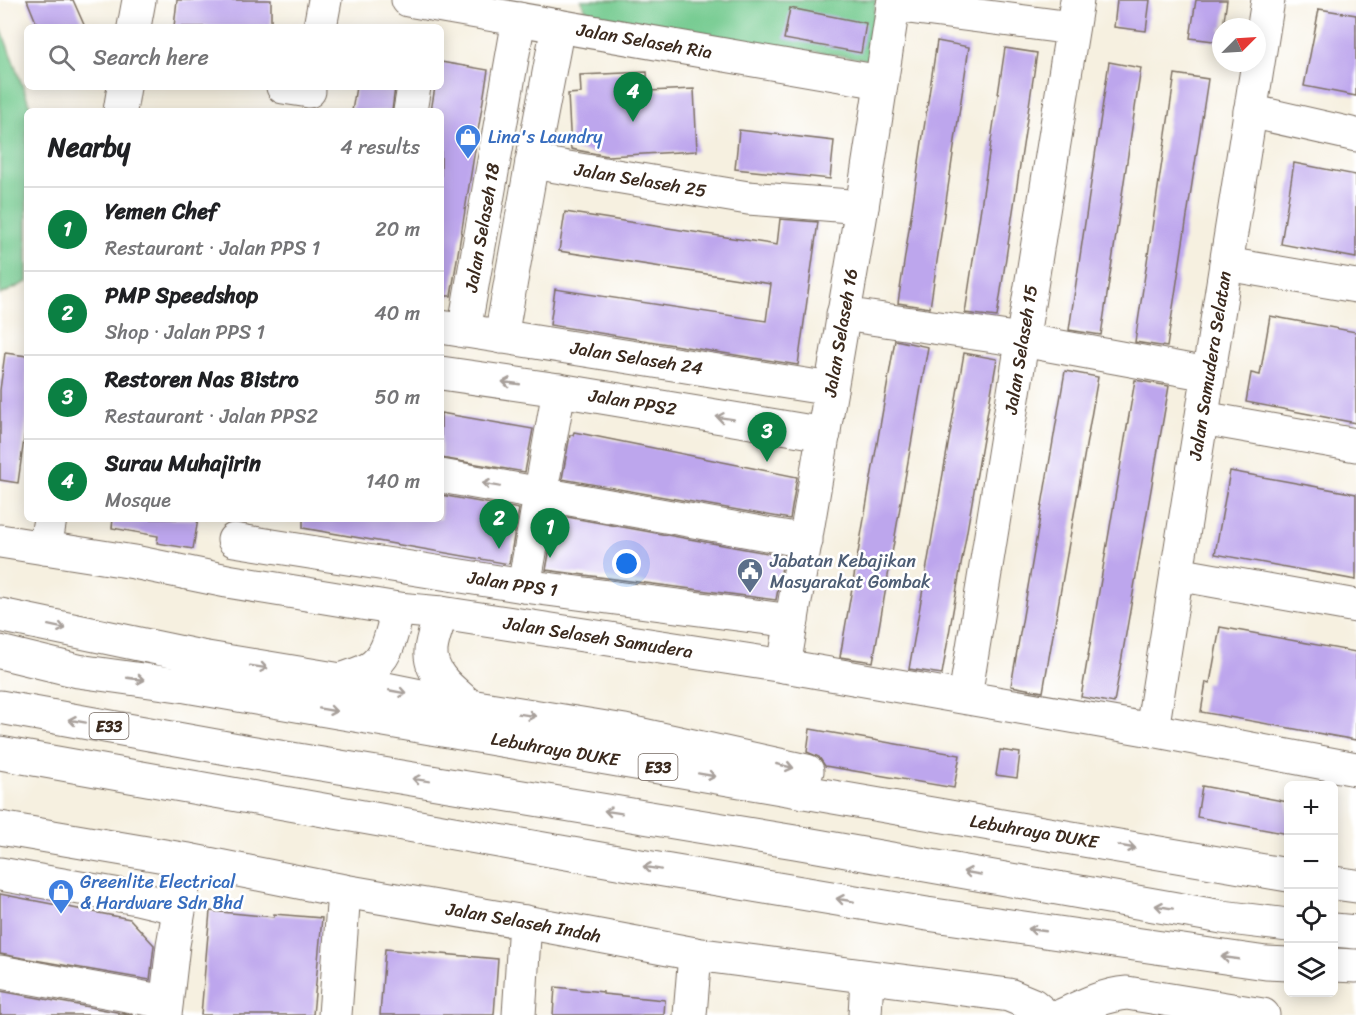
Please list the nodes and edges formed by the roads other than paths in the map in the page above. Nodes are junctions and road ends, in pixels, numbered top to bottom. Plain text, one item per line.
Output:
1 (139, 0) edge
2 (325, 0) edge
3 (1268, 0) edge
4 (894, 3) edge
5 (421, 10) edge
6 (1074, 14) edge
7 (564, 18) edge
8 (519, 19) junction
9 (135, 24) edge
10 (321, 24) edge
11 (881, 82) junction
12 (124, 90) edge
13 (414, 90) edge
14 (120, 108) edge
15 (410, 108) edge
16 (1250, 111) junction
17 (1356, 135) edge
18 (532, 162) junction
19 (862, 207) junction
20 (1226, 264) junction
21 (1356, 286) edge
22 (843, 314) junction
23 (452, 329) edge
24 (501, 337) junction
25 (1022, 340) junction
26 (444, 373) edge
27 (1209, 374) junction
28 (831, 389) junction
29 (559, 390) junction
30 (1202, 418) junction
31 (824, 434) junction
32 (1356, 445) edge
33 (444, 477) edge
34 (540, 494) junction
35 (236, 530) edge
36 (47, 533) edge
37 (0, 541) edge
38 (806, 541) junction
39 (1177, 573) junction
40 (227, 581) junction
41 (524, 586) junction
42 (1356, 606) edge
43 (398, 609) junction
44 (441, 614) junction
45 (0, 615) edge
46 (792, 621) junction
47 (0, 652) edge
48 (784, 666) junction
49 (341, 680) junction
50 (965, 698) junction
51 (470, 706) junction
52 (0, 707) edge
53 (1152, 730) junction
54 (0, 753) edge
55 (1356, 769) edge
56 (0, 828) edge
57 (1044, 833) junction
58 (188, 861) junction
59 (0, 874) edge
60 (1284, 874) edge
61 (1338, 884) edge
62 (1356, 886) edge
63 (344, 891) junction
64 (179, 908) junction
65 (525, 922) junction
66 (1284, 925) edge
67 (1338, 930) edge
68 (1356, 932) edge
69 (694, 954) junction
70 (1284, 964) edge
71 (1338, 965) edge
72 (1356, 966) edge
73 (0, 972) edge
74 (867, 977) junction
75 (166, 1009) edge
76 (1218, 1011) edge
77 (335, 1015) edge
78 (519, 1015) edge
79 (690, 1015) edge
80 (865, 1015) edge
81 (1045, 1015) edge
82 (1063, 1015) edge
83 (1263, 1015) edge

1 - 9 main road
2 - 10 main road
3 - 16 main road, Jalan Samudera Selatan
4 - 6 main road
4 - 11 main road, Jalan Selaseh 16
5 - 8 main road, Jalan Selaseh Ria
6 - 25 main road, Jalan Selaseh 15
7 - 8 main road, Jalan Selaseh Ria
7 - 11 main road, Jalan Selaseh Ria
7 - 18 main road, Jalan Selaseh 18
8 - 23 main road, Jalan Selaseh 18
11 - 19 main road, Jalan Selaseh 16
12 - 14 main road
13 - 15 main road
16 - 17 main road
16 - 20 main road, Jalan Samudera Selatan
18 - 19 main road, Jalan Selaseh 25
18 - 24 main road, Jalan Selaseh 18
19 - 22 main road, Jalan Selaseh 16
20 - 21 main road
20 - 27 main road, Jalan Samudera Selatan
22 - 25 main road
22 - 28 main road, Jalan Selaseh 16
23 - 24 main road, Jalan Selaseh 24
24 - 28 main road, Jalan Selaseh 24
25 - 27 main road
25 - 50 main road, Jalan Selaseh 15
29 -> 26 main road, Jalan PPS2
27 - 30 main road, Jalan Samudera Selatan
28 - 31 main road, Jalan Selaseh 16
31 -> 29 main road, Jalan PPS2
29 - 34 main road
30 - 32 main road
30 - 39 main road, Jalan Samudera Selatan
31 - 38 main road, Jalan Selaseh 16
34 -> 33 main road
34 - 38 main road
34 - 41 main road
35 - 40 main road
35 - 41 main road, Jalan PPS 1
36 - 37 main road, Jalan Selaseh Samudera
36 - 40 main road, Jalan Selaseh Samudera
38 - 46 main road, Jalan Selaseh 16
39 - 42 main road
39 - 53 main road, Jalan Samudera Selatan
40 - 43 main road, Jalan Selaseh Samudera
41 - 46 main road, Jalan PPS 1
43 - 44 main road, Jalan Selaseh Samudera
43 - 49 main road
44 - 48 main road, Jalan Selaseh Samudera
44 - 51 main road
45 -> 49 main road
46 - 48 main road, Jalan Selaseh 16
47 -> 57 main road, Lebuhraya DUKE / E33
48 - 50 main road, Jalan Selaseh Samudera
49 -> 51 main road
50 - 53 main road, Jalan Selaseh Samudera
51 -> 57 main road
66 -> 52 main road, E33
53 - 55 main road, Jalan Selaseh Samudera
70 -> 54 main road
56 - 58 main road, Jalan Selaseh Indah
57 -> 60 main road, Lebuhraya DUKE / E33
58 - 63 main road, Jalan Selaseh Indah
58 - 64 main road
59 - 64 main road
61 - 62 main road
63 - 65 main road, Jalan Selaseh Indah
63 - 77 main road
64 - 75 main road
65 - 69 main road, Jalan Selaseh Indah
65 - 78 main road
67 - 68 main road
69 - 74 main road, Jalan Selaseh Indah
69 - 79 main road
71 - 72 main road
73 - 75 main road
74 - 80 main road
74 - 81 main road, Jalan Selaseh Indah
76 - 82 main road
76 - 83 main road

